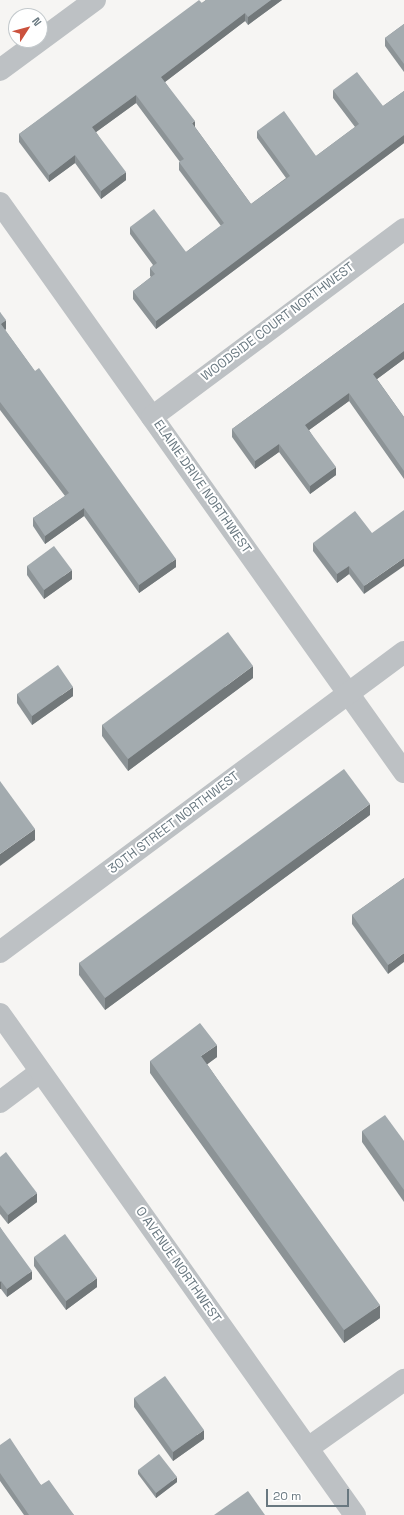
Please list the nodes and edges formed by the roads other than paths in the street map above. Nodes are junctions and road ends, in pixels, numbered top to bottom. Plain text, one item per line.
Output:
1 (95, 0) edge
2 (0, 70) edge
3 (0, 203) edge
4 (404, 229) edge
5 (152, 416) junction
6 (404, 652) edge
7 (348, 694) junction
8 (404, 772) edge
9 (0, 952) edge
10 (0, 1014) edge
11 (40, 1072) junction
12 (0, 1102) edge
13 (404, 1380) edge
14 (308, 1448) junction
15 (355, 1515) edge

1 - 2 street
3 - 5 street, ELAINE DRIVE NORTHWEST
4 - 5 street, WOODSIDE COURT NORTHWEST
5 - 7 street, ELAINE DRIVE NORTHWEST
6 - 7 street, 30TH STREET NORTHWEST
7 - 8 street, ELAINE DRIVE NORTHWEST
7 - 9 street, 30TH STREET NORTHWEST
10 - 11 street, O AVENUE NORTHWEST
11 - 12 street
11 - 14 street, O AVENUE NORTHWEST
13 - 14 street
14 - 15 street, O AVENUE NORTHWEST

